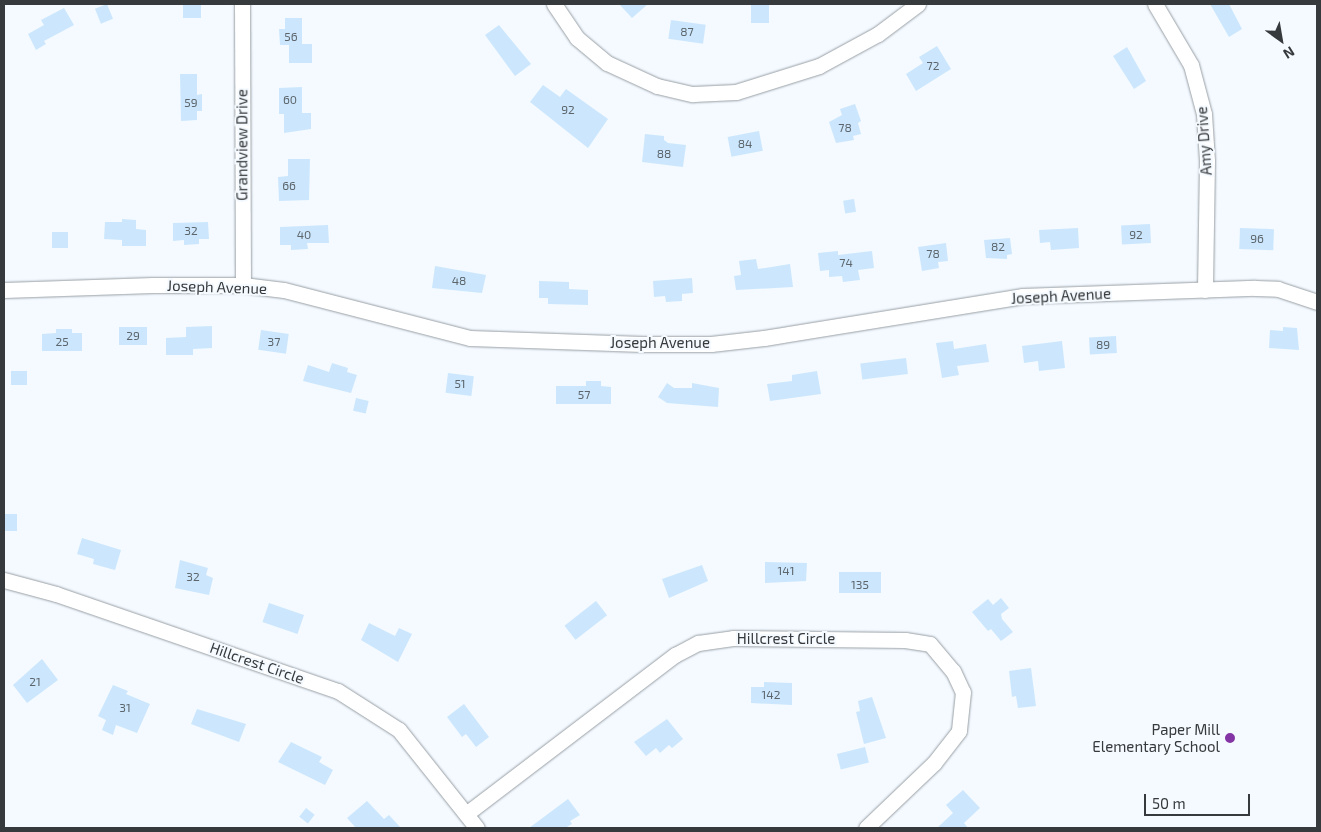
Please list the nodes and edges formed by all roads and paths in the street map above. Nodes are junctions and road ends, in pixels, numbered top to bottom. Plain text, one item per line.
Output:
1 (242, 4) edge
2 (554, 4) edge
3 (918, 4) edge
4 (1155, 4) edge
5 (243, 285) junction
6 (4, 290) edge
7 (1205, 290) junction
8 (1317, 302) edge
9 (4, 580) edge
10 (466, 814) junction
11 (477, 828) edge
12 (866, 828) edge

1 - 5 street, Grandview Drive
2 - 3 street
4 - 7 street, Amy Drive
5 - 6 street, Joseph Avenue
5 - 7 street, Joseph Avenue
7 - 8 street, Joseph Avenue
9 - 10 street, Hillcrest Circle
10 - 11 street, Hillcrest Circle
10 - 12 street, Hillcrest Circle

